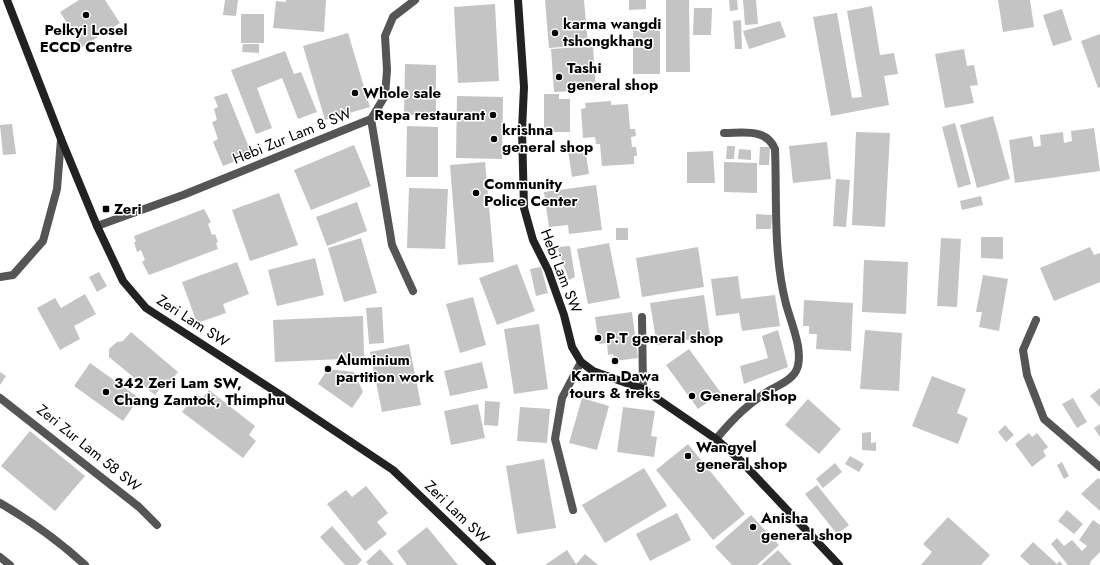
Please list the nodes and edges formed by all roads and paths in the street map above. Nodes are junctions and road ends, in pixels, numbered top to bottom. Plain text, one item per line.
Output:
1 (7, 0) edge
2 (415, 0) edge
3 (518, 0) edge
4 (371, 119) junction
5 (724, 133) dead end
6 (61, 139) junction
7 (97, 226) junction
8 (0, 277) edge
9 (413, 291) dead end
10 (642, 318) dead end
11 (1036, 320) dead end
12 (581, 362) junction
13 (643, 389) junction
14 (0, 398) edge
15 (716, 439) junction
16 (1100, 467) edge
17 (0, 503) edge
18 (573, 510) dead end
19 (156, 525) dead end
20 (0, 558) edge
21 (10, 565) edge
22 (85, 565) edge
23 (492, 565) edge
24 (838, 565) edge

1 - 6 street, Zeri Lam SW
2 - 4 street, Hebi Zur Lam 8 SW
3 - 12 street, Hebi Lam SW
4 - 7 street, Hebi Zur Lam 8 SW
4 - 9 street
5 - 15 street
6 - 7 street, Zeri Lam SW
6 - 8 street
7 - 23 street, Zeri Lam SW
10 - 13 street
11 - 16 street
12 - 13 street, Hebi Lam SW
12 - 18 street
13 - 15 street, Hebi Lam SW
14 - 19 street, Zeri Zur Lam 58 SW
15 - 24 street, Hebi Lam SW
17 - 22 street
20 - 21 street

